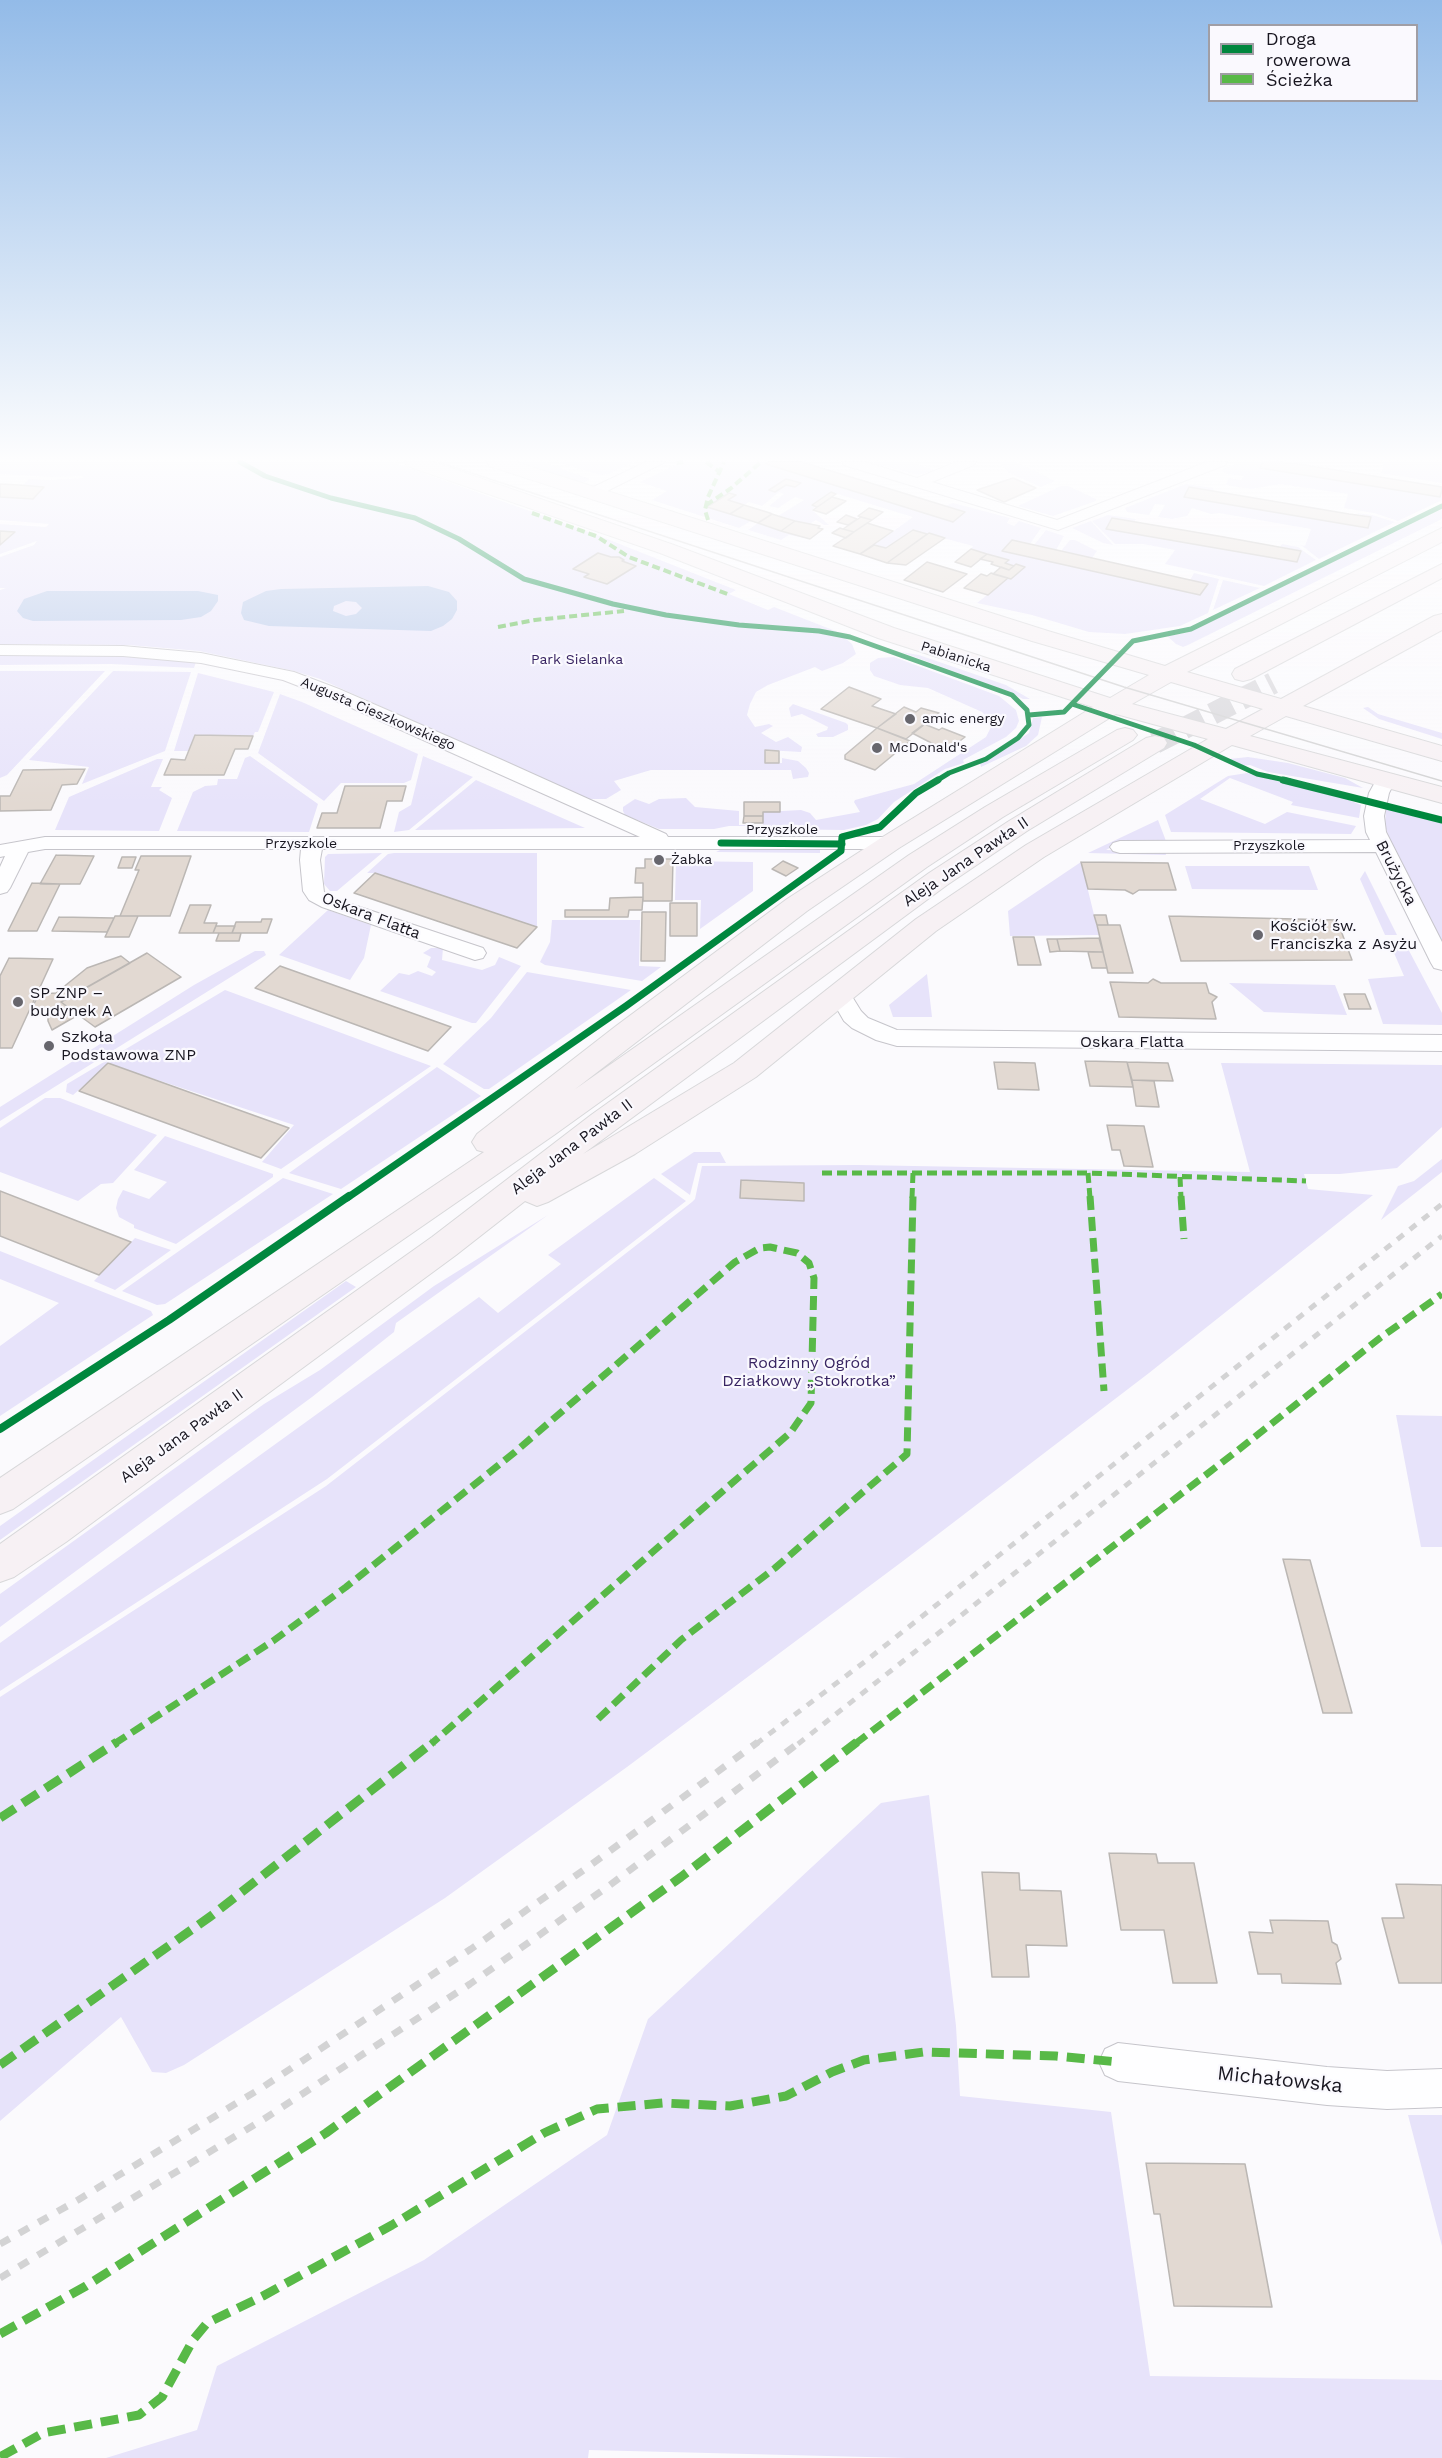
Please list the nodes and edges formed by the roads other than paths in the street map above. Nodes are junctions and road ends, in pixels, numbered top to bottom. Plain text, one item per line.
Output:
1 (739, 577) edge
2 (854, 577) edge
3 (1358, 577) edge
4 (1429, 577) edge
5 (1442, 592) edge
6 (1442, 621) edge
7 (0, 650) edge
8 (1293, 671) tunnel mouth
9 (1008, 674) junction
10 (1168, 674) junction
11 (1243, 674) tunnel mouth
12 (1345, 692) junction
13 (1113, 706) junction
14 (1283, 708) junction
15 (1126, 734) tunnel mouth
16 (1230, 737) junction
17 (1155, 744) tunnel mouth
18 (1046, 746) junction
19 (1439, 754) edge
20 (1386, 779) junction
21 (1442, 795) edge
22 (667, 842) junction
23 (890, 843) junction
24 (312, 845) junction
25 (1382, 846) junction
26 (1120, 847) dead end
27 (10, 849) edge
28 (0, 888) edge
29 (475, 952) dead end
30 (1442, 963) edge
31 (840, 995) junction
32 (1442, 1043) edge
33 (444, 1246) junction
34 (358, 1251) junction
35 (0, 1498) edge
36 (0, 1565) edge
37 (1118, 2062) dead end
38 (1442, 2088) edge

1 - 9 main road, Pabianicka
2 - 10 main road
3 - 10 main road
4 - 11 main road
5 - 8 main road
6 - 12 main road
7 - 22 street, Augusta Cieszkowskiego
9 - 13 main road, Pabianicka
9 - 18 main road
10 - 13 main road
10 - 14 main road
12 - 14 main road
12 - 19 main road
13 - 16 main road, Pabianicka
13 - 18 main road
14 - 16 main road
14 - 19 main road
15 - 34 main road, Aleja Jana Pawła II
16 - 20 main road, Pabianicka
16 - 31 main road
17 - 33 main road, Aleja Jana Pawła II
18 - 23 main road
20 - 21 main road, Pabianicka
20 - 25 street, Brużycka
22 - 23 street, Przyszkole
22 - 24 street, Przyszkole
23 - 34 main road
24 - 27 street, Przyszkole
24 - 29 street, Oskara Flatta
25 - 26 street, Przyszkole
25 - 30 street, Brużycka
27 - 28 street
31 - 32 street, Oskara Flatta
31 - 33 main road
33 - 36 main road, Aleja Jana Pawła II
34 - 35 main road, Aleja Jana Pawła II
37 - 38 street, Michałowska

